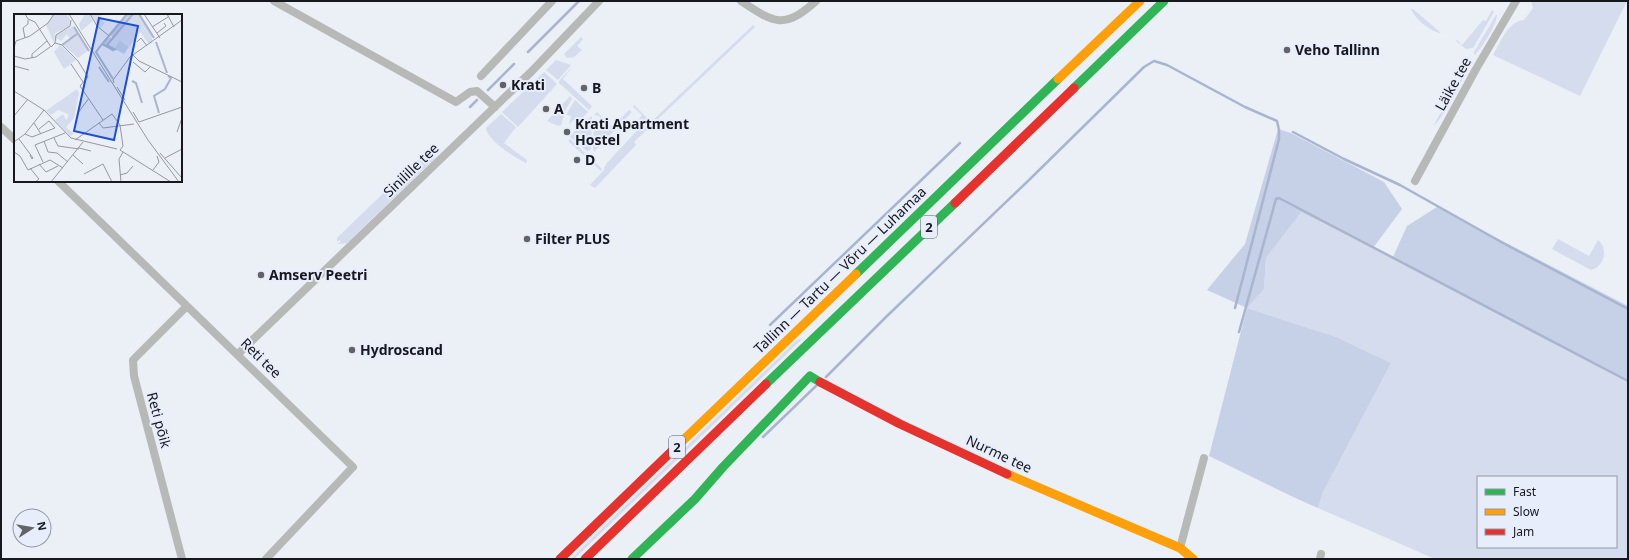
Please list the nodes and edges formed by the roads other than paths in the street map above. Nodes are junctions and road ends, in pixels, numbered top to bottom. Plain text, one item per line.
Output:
1 (274, 1) edge
2 (552, 1) edge
3 (599, 1) edge
4 (741, 1) edge
5 (816, 1) edge
6 (1140, 1) edge
7 (1164, 1) edge
8 (1516, 1) edge
9 (481, 76) dead end
10 (496, 107) junction
11 (1, 127) edge
12 (14, 139) edge
13 (1415, 181) dead end
14 (59, 182) edge
15 (187, 306) junction
16 (238, 354) junction
17 (1204, 458) dead end
18 (1180, 548) junction
19 (182, 559) edge
20 (266, 559) edge
21 (560, 559) edge
22 (585, 559) edge
23 (632, 559) edge
24 (1193, 559) edge

1 - 10 street
2 - 9 street
3 - 10 street, Sinilille tee
4 - 5 street
6 - 21 main road, Tallinn — Tartu — Võru — Luhamaa / 2
7 - 22 main road, 2
8 - 13 street, Läike tee
10 - 16 street, Sinilille tee
11 - 12 street
14 - 15 street, Reti tee
15 - 16 street, Reti tee
15 - 19 street, Reti põik
16 - 20 street, Reti tee
17 - 18 street
18 - 23 main road, Nurme tee
18 - 24 main road, Nurme tee

